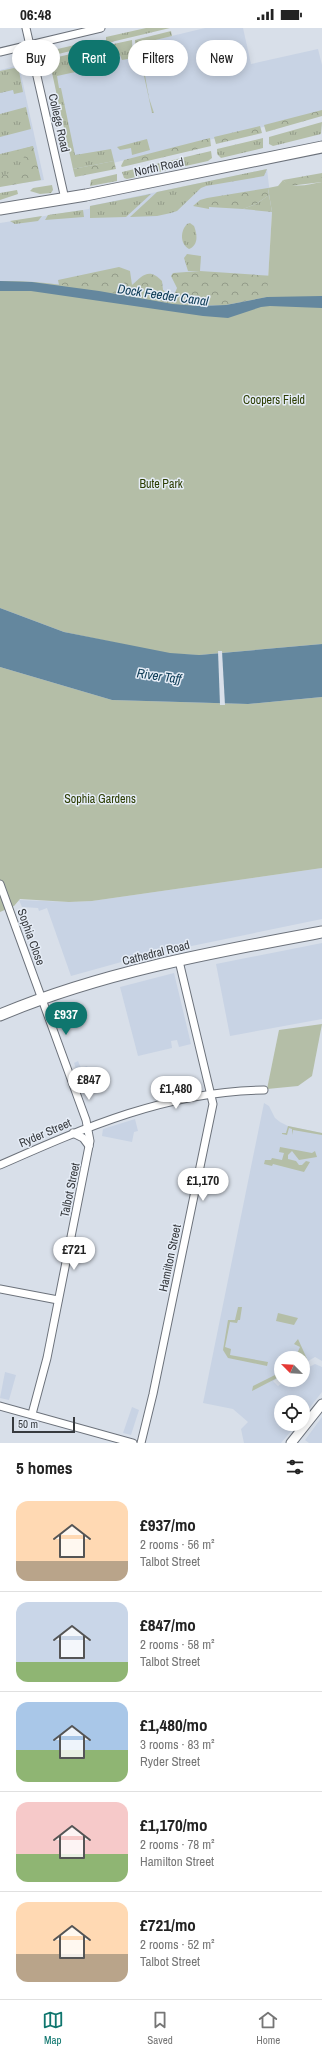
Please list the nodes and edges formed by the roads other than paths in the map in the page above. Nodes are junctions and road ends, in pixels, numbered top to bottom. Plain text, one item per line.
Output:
1 (26, 28) edge
2 (101, 28) edge
3 (29, 40) edge
4 (51, 40) edge
5 (12, 49) edge
6 (0, 52) edge
7 (37, 76) edge
8 (322, 147) edge
9 (65, 199) junction
10 (0, 208) edge
11 (0, 884) edge
12 (322, 932) edge
13 (179, 961) junction
14 (42, 998) junction
15 (0, 1015) edge
16 (264, 1090) dead end
17 (211, 1093) junction
18 (88, 1127) junction
19 (73, 1133) junction
20 (89, 1146) junction
21 (0, 1165) edge
22 (0, 1289) edge
23 (58, 1300) junction
24 (322, 1404) edge
25 (0, 1406) edge
26 (32, 1414) junction
27 (133, 1443) edge
28 (141, 1443) edge
29 (291, 1443) edge

1 - 3 street, College Road
2 - 4 street
5 - 6 street
7 - 9 street, College Road
8 - 9 main road, North Road
9 - 10 main road, North Road
11 - 14 street, Sophia Close
12 - 13 main road, Cathedral Road
13 - 14 main road, Cathedral Road
13 - 17 street, Hamilton Street
14 - 15 main road, Cathedral Road
14 - 18 street, Talbot Street
16 - 17 street, Ryder Street
17 - 18 street, Ryder Street
17 - 28 street, Hamilton Street
18 - 19 street, Ryder Street
18 - 20 street, Talbot Street
19 - 20 street
19 - 21 street, Ryder Street
20 - 23 street, Talbot Street
22 - 23 street
23 - 26 street, Talbot Street
24 - 29 street
25 - 26 street
26 - 27 street

